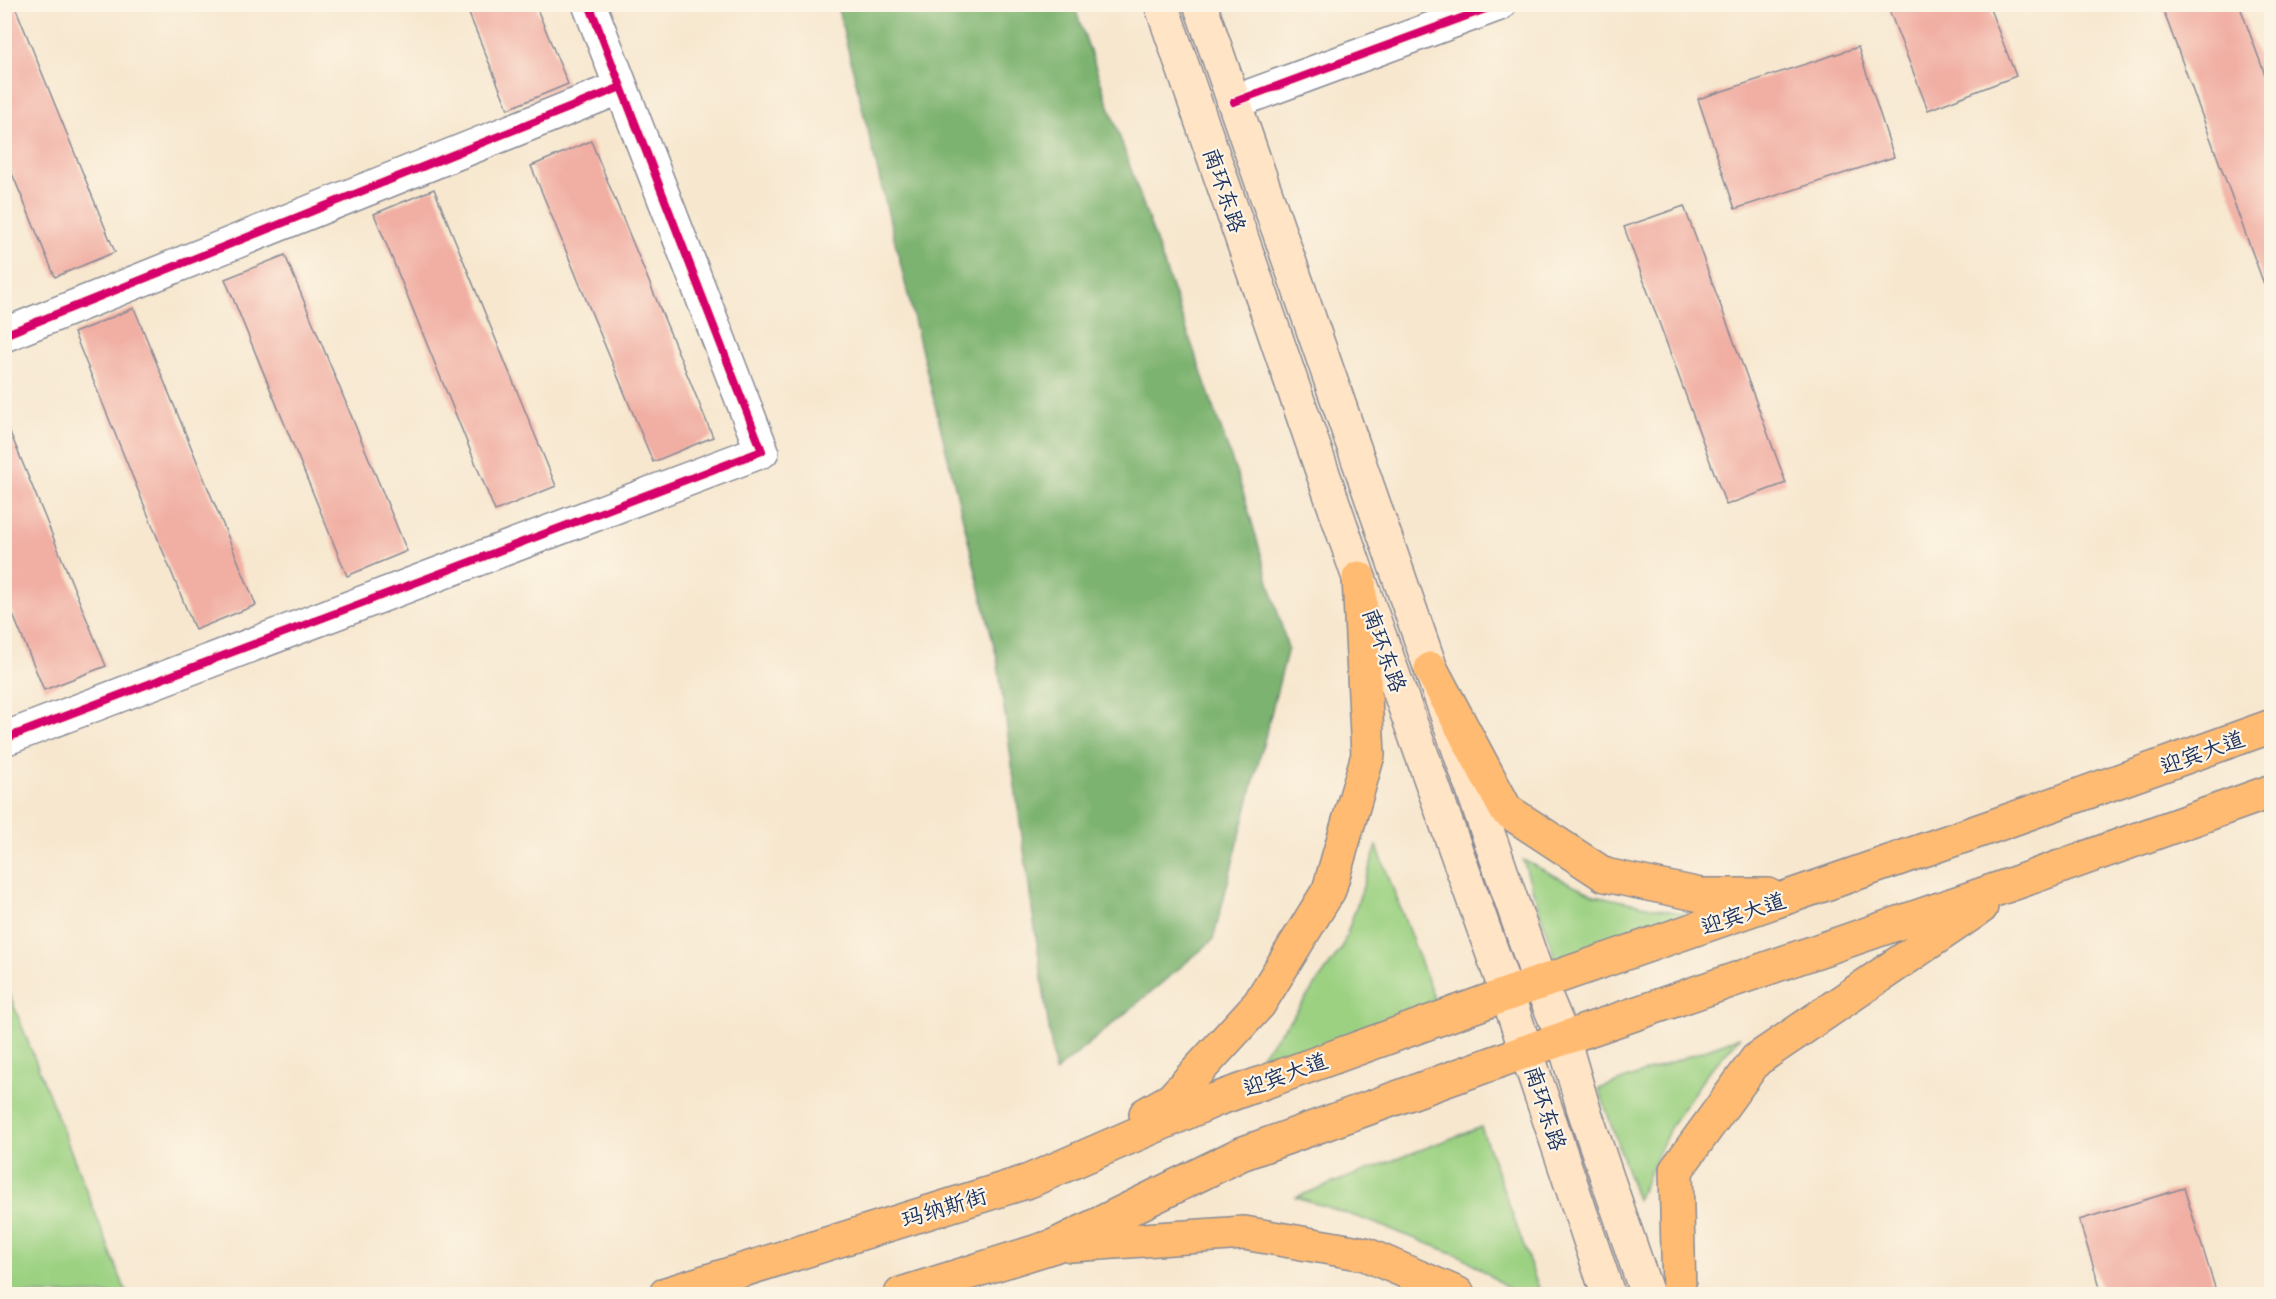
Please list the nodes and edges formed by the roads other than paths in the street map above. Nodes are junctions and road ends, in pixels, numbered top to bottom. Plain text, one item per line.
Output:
1 (589, 4) edge
2 (1161, 4) edge
3 (1200, 4) edge
4 (1499, 4) edge
5 (621, 87) junction
6 (1234, 102) junction
7 (4, 335) edge
8 (1359, 579) junction
9 (1431, 669) junction
10 (2271, 726) edge
11 (4, 739) edge
12 (2271, 791) edge
13 (2018, 882) junction
14 (1796, 894) junction
15 (1540, 983) junction
16 (1508, 994) junction
17 (1563, 1038) junction
18 (1527, 1051) junction
19 (1215, 1100) joint
20 (1029, 1181) junction
21 (1054, 1246) junction
22 (666, 1294) edge
23 (901, 1294) edge
24 (1458, 1294) edge
25 (1608, 1294) edge
26 (1647, 1294) edge
27 (1679, 1294) edge

1 - 5 street
2 - 8 main road, 南环东路
3 - 6 main road, 南环东路
4 - 6 street
5 - 7 street
5 - 11 street
6 - 9 main road, 南环东路
8 - 16 main road, 南环东路
8 - 20 main road
9 - 14 main road
9 - 15 main road, 南环东路
10 - 14 main road, 迎宾大道
12 - 13 main road
13 - 17 main road
13 - 27 main road
14 - 15 main road, 迎宾大道
15 - 16 main road, 迎宾大道
15 - 17 main road, 南环东路
16 - 18 main road, 南环东路
16 - 19 main road, 迎宾大道
17 - 18 main road
17 - 26 main road, 南环东路
18 - 21 main road
18 - 25 main road, 南环东路
19 - 20 main road, 玛纳斯街
20 - 22 main road, 玛纳斯街
21 - 23 main road
21 - 24 main road

